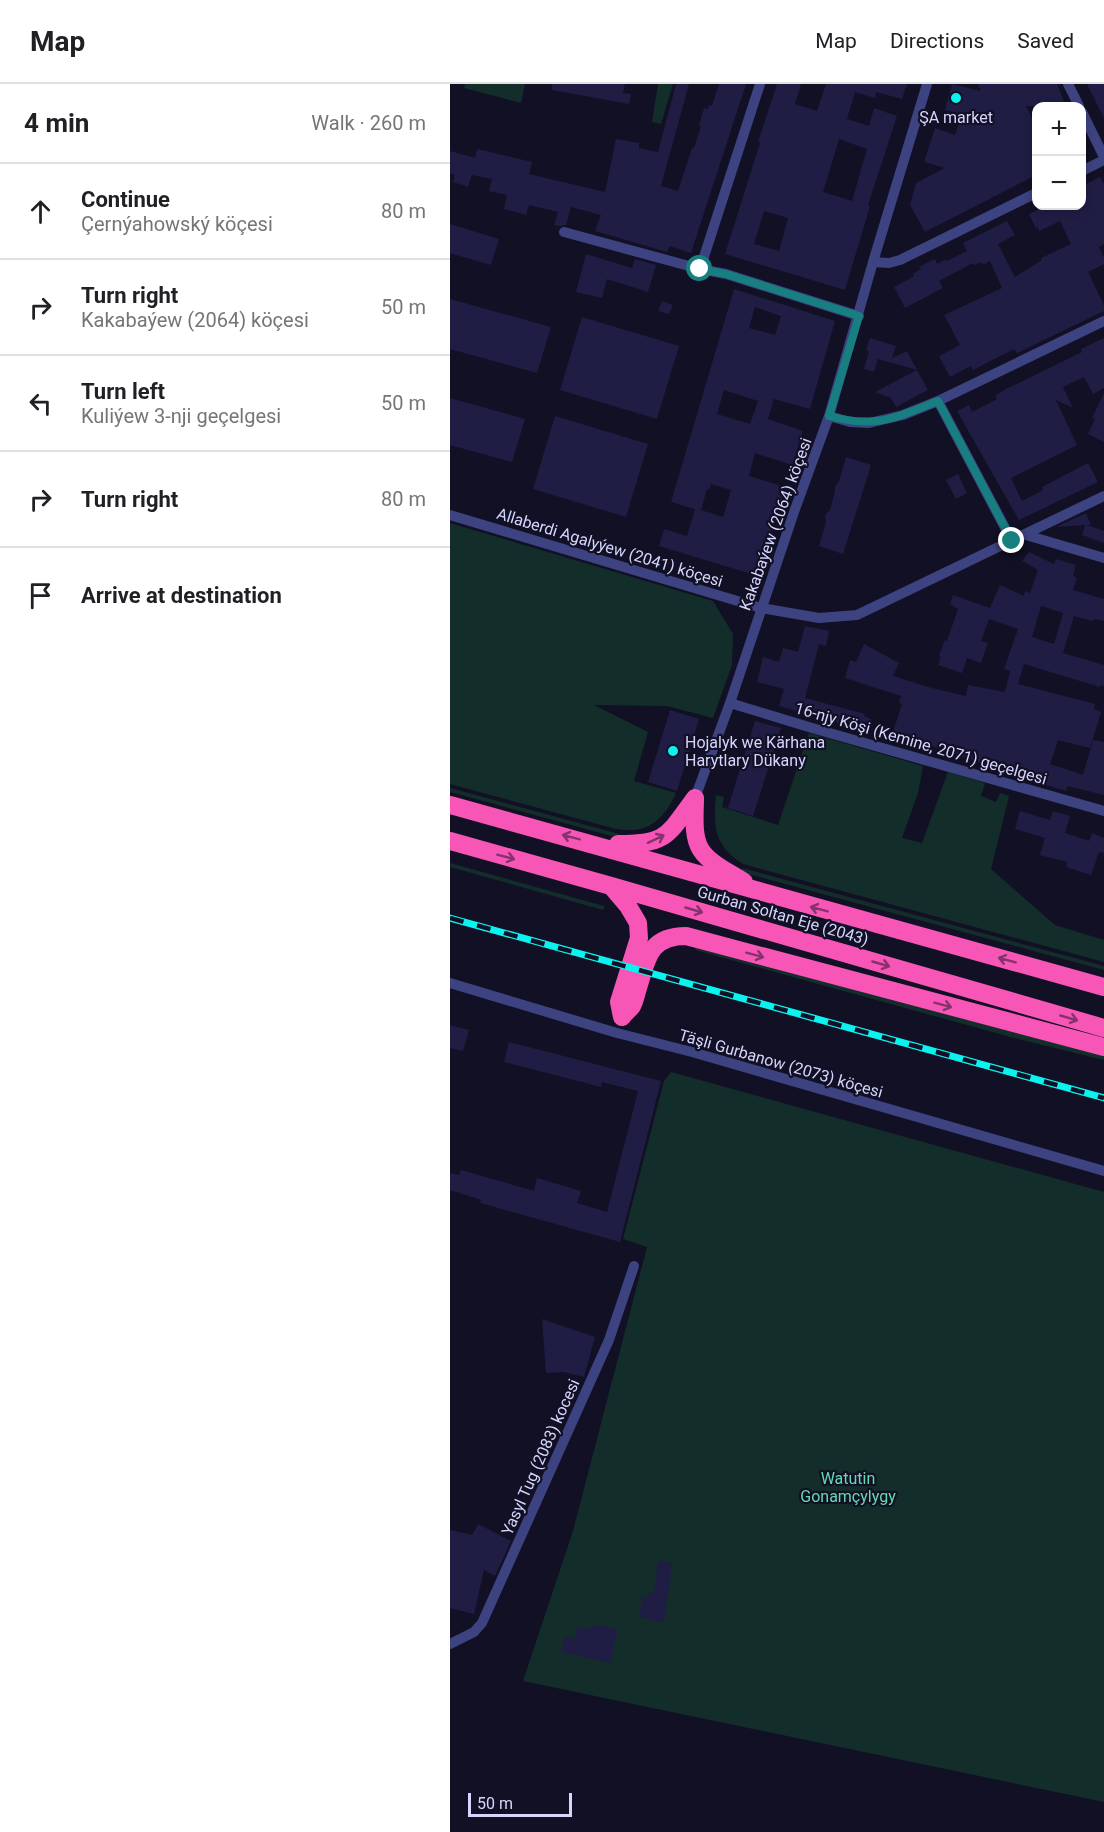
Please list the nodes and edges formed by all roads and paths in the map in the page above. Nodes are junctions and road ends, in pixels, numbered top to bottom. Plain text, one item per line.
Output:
1 (760, 84) edge
2 (927, 84) edge
3 (1068, 84) edge
4 (1077, 102) edge
5 (1086, 120) edge
6 (1104, 158) edge
7 (1086, 169) edge
8 (1032, 195) edge
9 (564, 232) dead end
10 (873, 262) junction
11 (700, 269) junction
12 (859, 316) junction
13 (1104, 321) edge
14 (938, 401) junction
15 (829, 416) junction
16 (1104, 496) edge
17 (450, 515) edge
18 (1026, 535) junction
19 (1012, 541) junction
20 (1104, 558) edge
21 (761, 608) junction
22 (730, 703) junction
23 (695, 798) junction
24 (450, 805) edge
25 (1104, 811) edge
26 (450, 841) edge
27 (598, 845) junction
28 (611, 886) junction
29 (760, 893) junction
30 (450, 983) edge
31 (1104, 987) edge
32 (620, 1025) junction
33 (1104, 1028) edge
34 (1104, 1047) edge
35 (1104, 1171) edge
36 (634, 1266) dead end
37 (450, 1644) edge

1 - 11 street
2 - 10 street, Kakabaýew (2064) köçesi
3 - 4 street
5 - 6 street
6 - 7 street
8 - 10 street
9 - 11 street
10 - 12 street, Kakabaýew (2064) köçesi
11 - 12 street
12 - 15 street, Kakabaýew (2064) köçesi
13 - 14 street
14 - 15 street
14 - 19 street
15 - 21 street, Kakabaýew (2064) köçesi
16 - 18 street, Allaberdi Agalyýew (2041) köçesi
17 - 21 street, Allaberdi Agalyýew (2041) köçesi
18 - 19 street, Allaberdi Agalyýew (2041) köçesi
18 - 20 street
19 - 21 street, Allaberdi Agalyýew (2041) köçesi
21 - 22 street, Kakabaýew (2064) köçesi
22 - 23 street, Kakabaýew (2064) köçesi
22 - 25 street, 16-njy Köşi (Kemine, 2071) geçelgesi
27 -> 23 highway
23 - 29 highway
27 -> 24 highway, Gurban Soltan Eje (2043)
26 -> 28 highway, Gurban Soltan Eje (2043)
27 - 29 highway, Gurban Soltan Eje (2043)
28 - 32 highway
28 -> 33 highway, Gurban Soltan Eje (2043)
31 -> 29 highway, Gurban Soltan Eje (2043)
30 - 32 street, Täşli Gurbanow (2073) köçesi
32 -> 34 highway
32 - 35 street, Täşli Gurbanow (2073) köçesi
36 - 37 street, Yasyl Tug (2083) kocesi

